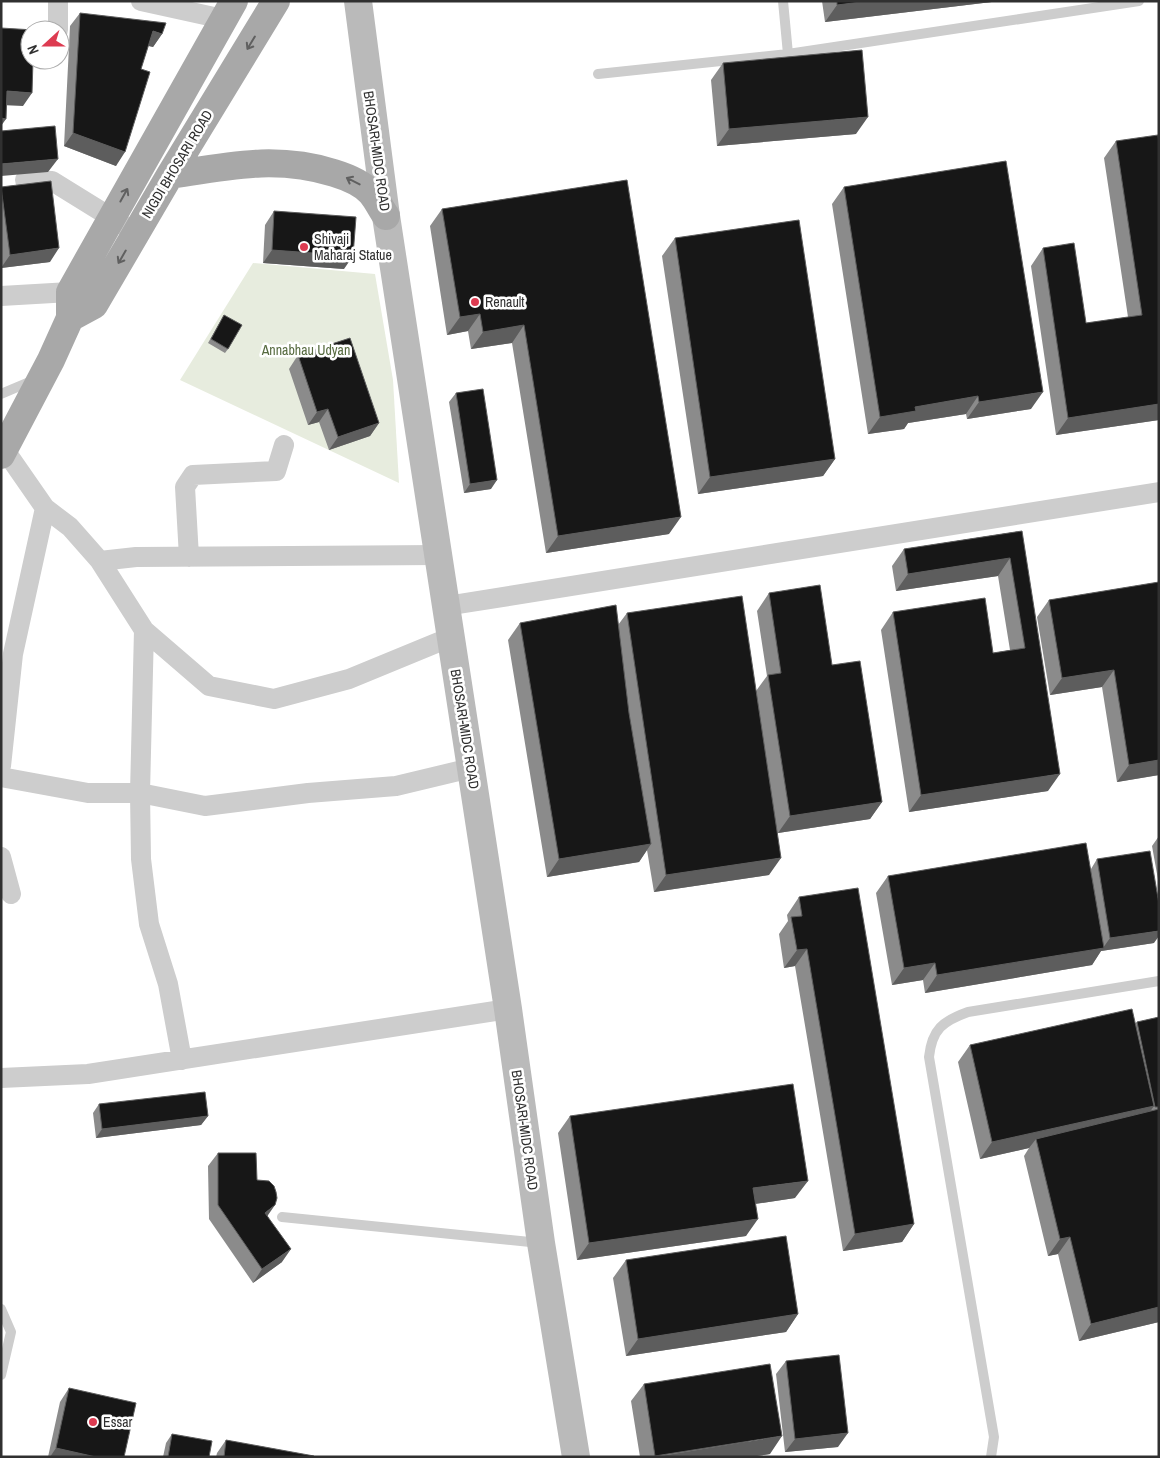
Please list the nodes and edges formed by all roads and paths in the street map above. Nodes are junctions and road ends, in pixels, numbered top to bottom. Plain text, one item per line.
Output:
1 (58, 1) edge
2 (141, 1) edge
3 (276, 1) edge
4 (358, 1) edge
5 (783, 1) edge
6 (1139, 1) edge
7 (228, 10) edge
8 (58, 20) edge
9 (788, 54) junction
10 (598, 74) dead end
11 (170, 175) junction
12 (25, 180) edge
13 (386, 216) junction
14 (112, 218) junction
15 (136, 233) junction
16 (1, 296) edge
17 (70, 305) junction
18 (42, 377) junction
19 (1, 394) edge
20 (284, 445) dead end
21 (3, 452) edge
22 (1159, 492) edge
23 (45, 508) junction
24 (438, 555) junction
25 (189, 557) junction
26 (100, 560) junction
27 (446, 606) junction
28 (144, 630) junction
29 (451, 637) junction
30 (1, 766) edge
31 (471, 768) junction
32 (1, 778) edge
33 (140, 793) junction
34 (1, 857) edge
35 (11, 894) dead end
36 (1159, 981) edge
37 (508, 1009) junction
38 (182, 1060) junction
39 (1, 1078) edge
40 (282, 1217) dead end
41 (541, 1243) junction
42 (1, 1309) edge
43 (1, 1375) edge
44 (576, 1457) edge
45 (991, 1457) edge

1 - 8 street
2 - 7 street
3 -> 11 main road, NIGDI BHOSARI ROAD
4 - 13 street, BHOSARI-MIDC ROAD
5 - 9 lane
6 - 9 lane
14 -> 7 main road, NIGDI BHOSARI ROAD
9 - 10 lane
13 -> 11 main road
11 - 15 main road, NIGDI BHOSARI ROAD
12 - 14 street
13 - 24 street, BHOSARI-MIDC ROAD
14 - 15 street
14 - 17 main road, NIGDI BHOSARI ROAD
15 -> 17 main road, NIGDI BHOSARI ROAD
16 - 17 street
17 - 18 main road, NIGDI BHOSARI ROAD
18 - 19 lane
18 - 21 main road, NIGDI BHOSARI ROAD
20 - 25 street
21 - 23 street
22 - 27 street
23 - 26 street
23 - 30 street
24 - 25 street
24 - 27 street, BHOSARI-MIDC ROAD
25 - 26 street
26 - 28 street
27 - 29 street, BHOSARI-MIDC ROAD
28 - 29 street
28 - 33 street
29 - 31 street, BHOSARI-MIDC ROAD
31 - 33 street
31 - 37 street, BHOSARI-MIDC ROAD
32 - 33 street
33 - 38 street
34 - 35 street
36 - 45 lane
37 - 38 street
37 - 41 street, BHOSARI-MIDC ROAD
38 - 39 street
40 - 41 lane
41 - 44 street, BHOSARI-MIDC ROAD
42 - 43 lane

